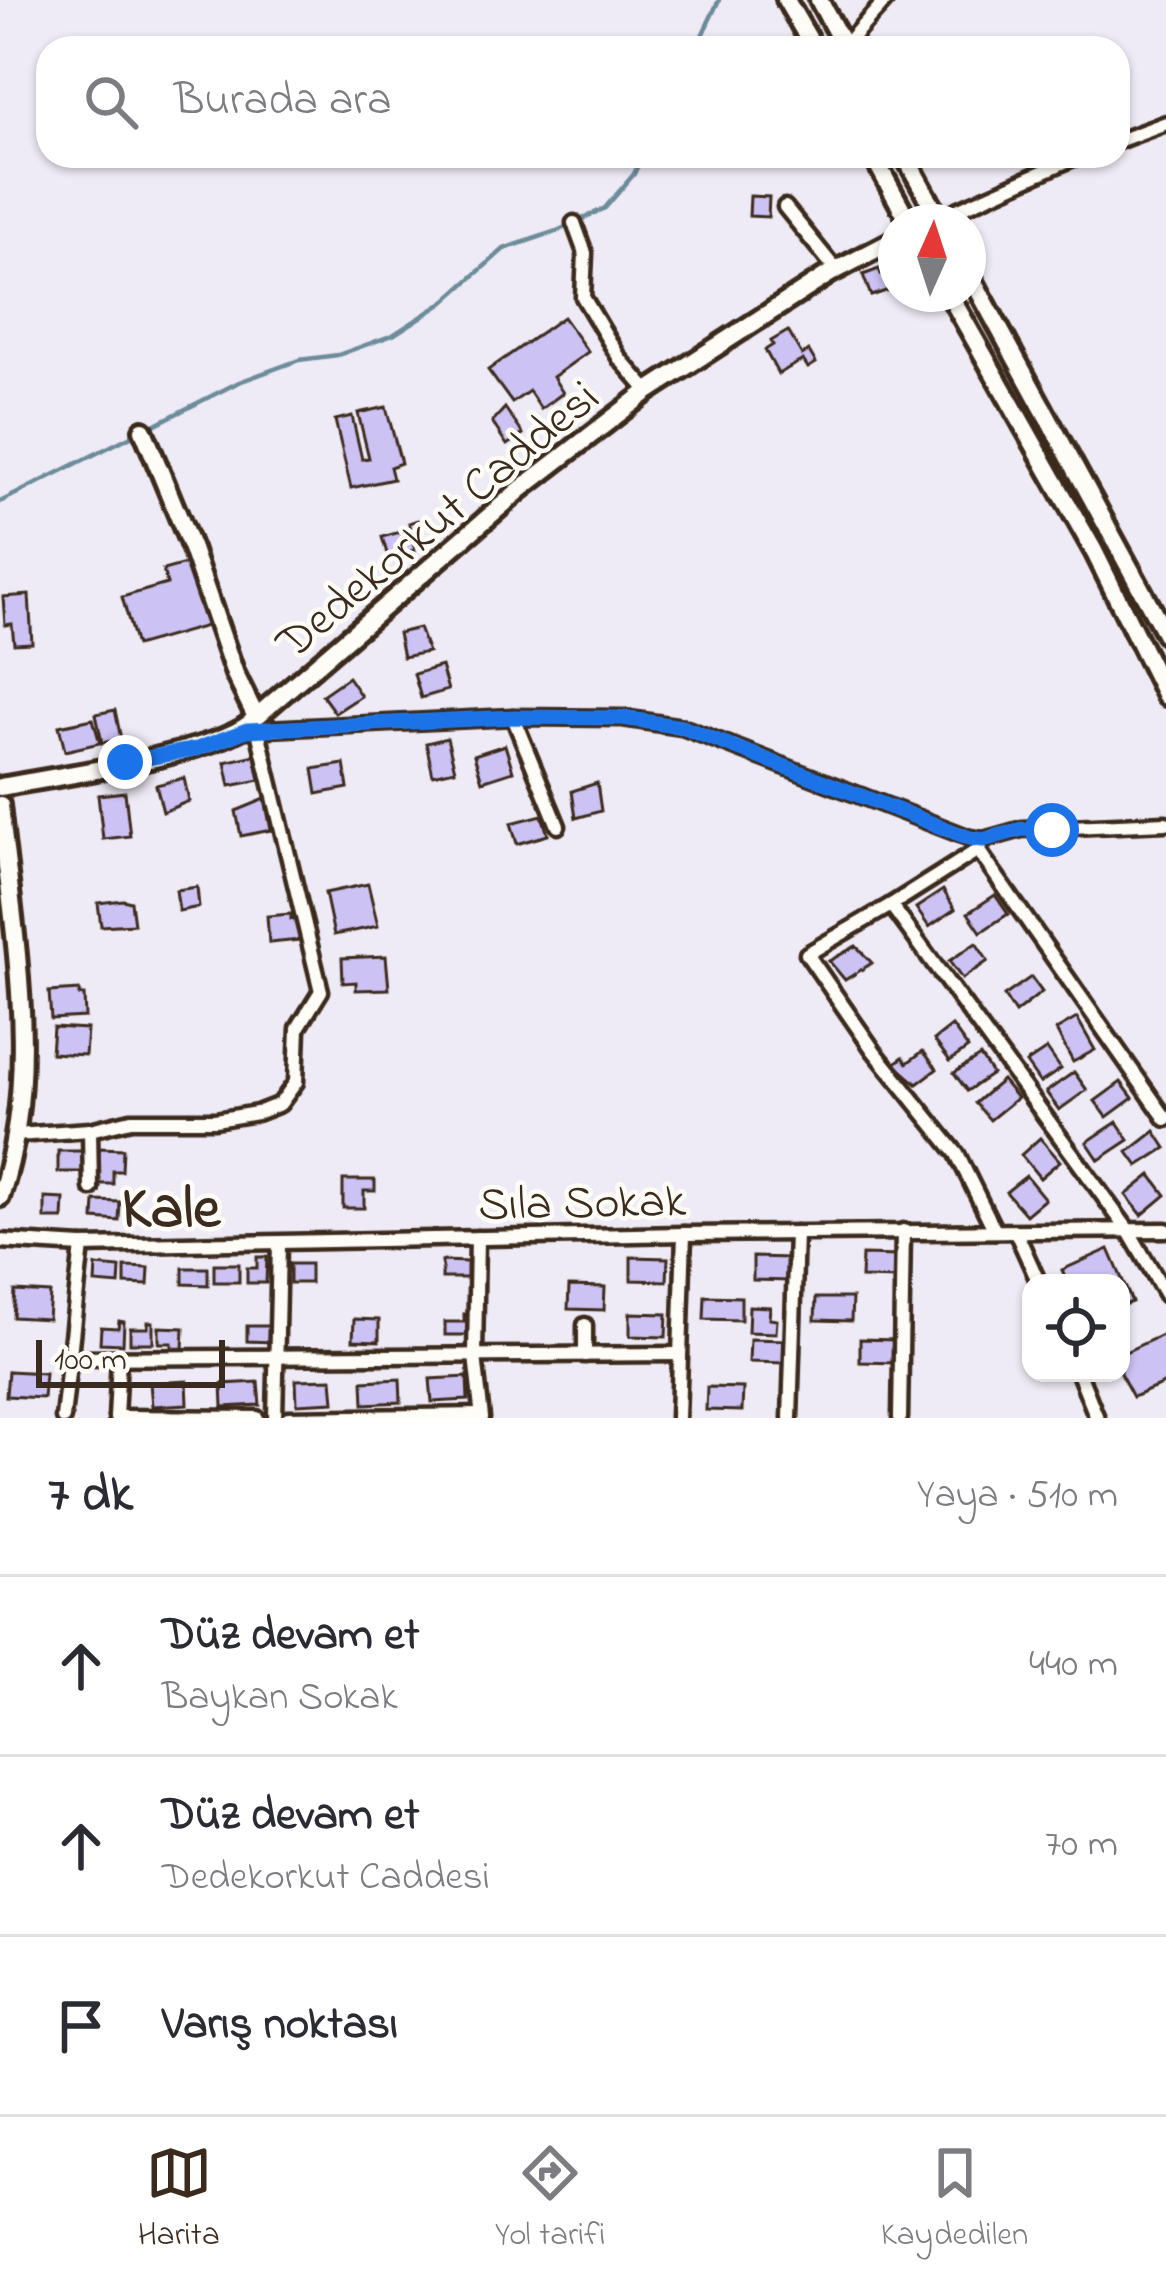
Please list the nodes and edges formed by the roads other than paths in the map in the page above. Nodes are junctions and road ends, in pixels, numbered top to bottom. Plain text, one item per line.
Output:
1 (786, 0) edge
2 (819, 0) edge
3 (886, 0) edge
4 (807, 36) edge
5 (838, 36) edge
6 (854, 36) edge
7 (1166, 122) edge
8 (1130, 136) edge
9 (880, 168) edge
10 (912, 168) edge
11 (1052, 168) edge
12 (899, 204) edge
13 (931, 204) edge
14 (974, 204) edge
15 (785, 207) dead end
16 (574, 223) dead end
17 (878, 248) edge
18 (836, 270) junction
19 (986, 304) edge
20 (959, 312) edge
21 (648, 391) junction
22 (143, 430) dead end
23 (1166, 635) edge
24 (1166, 696) edge
25 (514, 717) junction
26 (254, 726) junction
27 (0, 787) edge
28 (0, 805) edge
29 (1166, 823) edge
30 (558, 826) dead end
31 (981, 845) junction
32 (891, 905) junction
33 (1166, 1119) edge
34 (90, 1130) junction
35 (16, 1135) junction
36 (91, 1188) dead end
37 (0, 1197) edge
38 (1166, 1229) edge
39 (1128, 1230) junction
40 (904, 1231) junction
41 (995, 1231) junction
42 (1016, 1232) junction
43 (796, 1233) junction
44 (684, 1234) junction
45 (476, 1238) junction
46 (0, 1240) edge
47 (279, 1244) junction
48 (82, 1246) junction
49 (1035, 1274) edge
50 (1166, 1294) edge
51 (585, 1325) dead end
52 (275, 1354) junction
53 (680, 1354) junction
54 (585, 1355) junction
55 (475, 1356) junction
56 (72, 1358) junction
57 (118, 1358) junction
58 (1083, 1382) edge
59 (482, 1417) edge
60 (63, 1418) edge
61 (116, 1418) edge
62 (257, 1418) edge
63 (275, 1418) edge
64 (288, 1418) edge
65 (678, 1418) edge
66 (790, 1418) edge
67 (900, 1418) edge
68 (1097, 1418) edge

1 - 4 street
2 - 5 street
3 - 6 street
7 - 8 street
9 - 12 street
10 - 13 street
11 - 14 street
15 - 18 street
16 - 21 street
17 - 18 street, Dedekorkut Caddesi
18 - 21 street, Dedekorkut Caddesi
19 - 23 street
20 - 24 street
21 - 26 street, Dedekorkut Caddesi
22 - 26 street
25 - 26 street
25 - 30 street
25 - 31 street
26 - 27 street, Dedekorkut Caddesi
26 - 34 street
28 - 35 street
29 - 31 street
31 - 32 street
31 - 33 street
32 - 39 street
32 - 41 street
34 - 35 street
34 - 36 street
35 - 37 street
38 - 39 street, Sıla Sokak
39 - 42 street, Sıla Sokak
39 - 50 street
40 - 41 street, Sıla Sokak
40 - 43 street, Sıla Sokak
40 - 67 street
41 - 42 street, Sıla Sokak
42 - 49 street
43 - 44 street, Sıla Sokak
43 - 66 street
44 - 45 street, Sıla Sokak
44 - 53 street
45 - 47 street, Sıla Sokak
45 - 55 street
46 - 48 street, Sıla Sokak
47 - 48 street, Sıla Sokak
47 - 52 street
48 - 56 street
51 - 54 street
52 - 55 street
52 - 57 street
52 - 63 street
53 - 54 street
53 - 65 street
54 - 55 street
55 - 59 street
56 - 57 street
56 - 60 street
57 - 61 street
58 - 68 street
59 - 64 street
61 - 62 street

